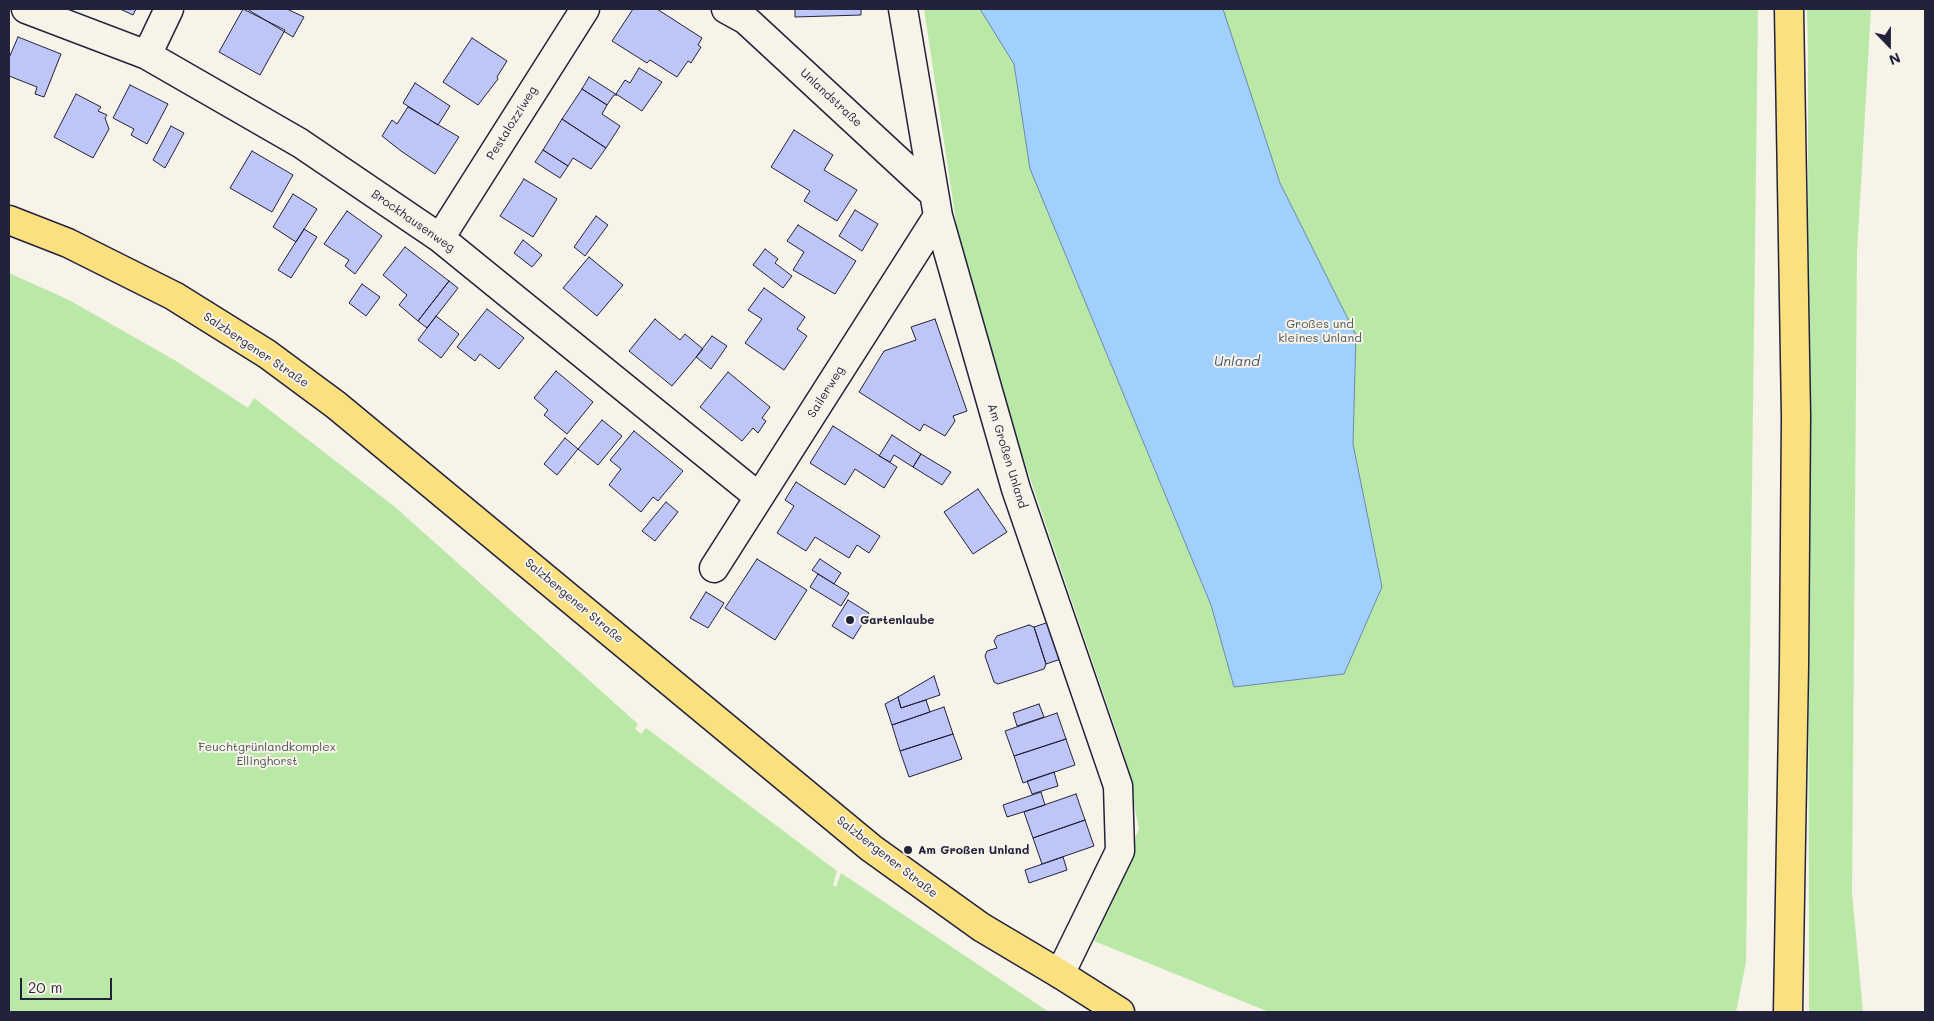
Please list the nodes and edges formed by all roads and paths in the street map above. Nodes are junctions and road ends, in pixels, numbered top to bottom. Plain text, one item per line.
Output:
1 (26, 9) edge
2 (169, 9) edge
3 (585, 9) edge
4 (726, 9) edge
5 (903, 9) edge
6 (1789, 9) edge
7 (147, 55) junction
8 (935, 204) junction
9 (9, 220) edge
10 (440, 238) junction
11 (759, 497) junction
12 (714, 568) dead end
13 (1060, 974) junction
14 (1120, 1012) edge
15 (1788, 1012) edge

1 - 7 street, Brockhausenweg
2 - 7 street
3 - 10 street, Pestalozziweg
4 - 8 street, Unlandstraße
5 - 8 street, Am Großen Unland
6 - 15 main road
7 - 10 street, Brockhausenweg
8 - 11 street, Sailerweg
8 - 13 street, Am Großen Unland
9 - 13 main road, Salzbergener Straße
10 - 11 street, Brockhausenweg
11 - 12 street, Sailerweg
13 - 14 main road, Salzbergener Straße

